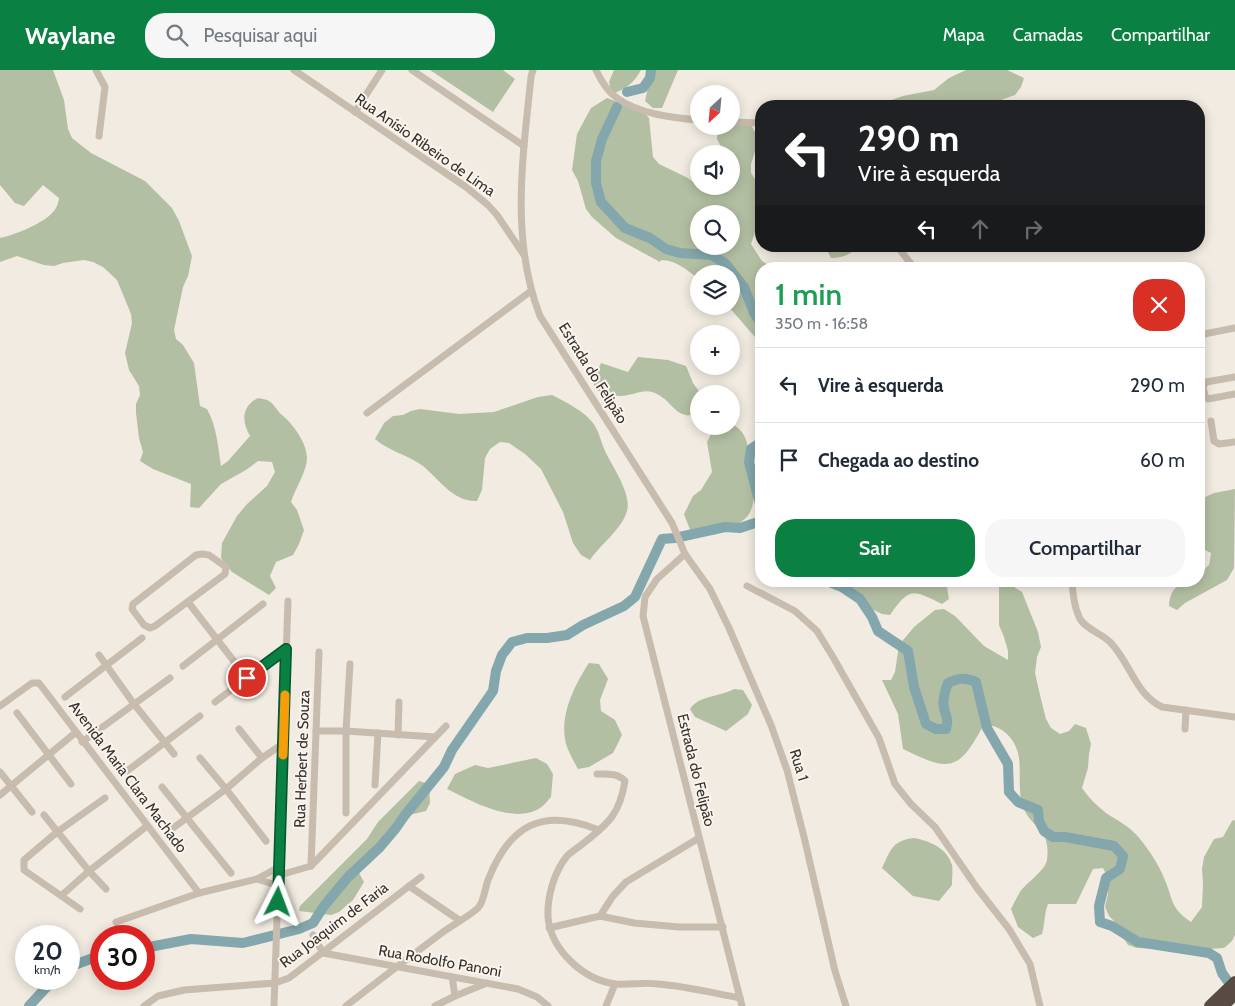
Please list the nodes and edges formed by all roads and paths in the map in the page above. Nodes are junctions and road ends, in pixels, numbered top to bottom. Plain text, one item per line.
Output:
1 (96, 70) edge
2 (294, 70) edge
3 (382, 70) edge
4 (412, 70) edge
5 (534, 70) edge
6 (596, 70) edge
7 (355, 112) junction
8 (690, 120) edge
9 (740, 122) edge
10 (755, 123) edge
11 (99, 136) dead end
12 (524, 146) junction
13 (902, 252) edge
14 (525, 258) junction
15 (910, 262) edge
16 (532, 290) junction
17 (1235, 328) edge
18 (1205, 334) edge
19 (1235, 376) edge
20 (1205, 384) edge
21 (1235, 394) edge
22 (1205, 397) edge
23 (367, 413) dead end
24 (1211, 421) dead end
25 (1235, 442) edge
26 (684, 551) junction
27 (747, 586) dead end
28 (1073, 587) edge
29 (288, 601) dead end
30 (188, 602) junction
31 (263, 604) dead end
32 (142, 638) dead end
33 (218, 640) junction
34 (286, 649) junction
35 (320, 652) dead end
36 (99, 655) dead end
37 (350, 664) dead end
38 (106, 665) junction
39 (183, 666) dead end
40 (170, 678) dead end
41 (247, 678) junction
42 (65, 697) dead end
43 (215, 702) dead end
44 (399, 702) dead end
45 (134, 704) junction
46 (0, 706) edge
47 (1186, 710) junction
48 (17, 713) dead end
49 (200, 716) dead end
50 (1235, 717) edge
51 (446, 726) dead end
52 (1185, 729) dead end
53 (239, 730) dead end
54 (316, 731) junction
55 (346, 731) junction
56 (75, 733) junction
57 (378, 733) junction
58 (398, 735) junction
59 (435, 738) junction
60 (82, 742) junction
61 (166, 743) junction
62 (284, 743) junction
63 (174, 754) dead end
64 (49, 755) junction
65 (200, 758) dead end
66 (262, 758) junction
67 (127, 771) dead end
68 (0, 772) edge
69 (597, 774) dead end
70 (71, 784) dead end
71 (375, 785) dead end
72 (11, 786) junction
73 (162, 787) dead end
74 (226, 789) junction
75 (0, 795) edge
76 (105, 798) dead end
77 (32, 812) dead end
78 (346, 813) dead end
79 (44, 814) dead end
80 (188, 818) junction
81 (147, 826) junction
82 (599, 830) junction
83 (169, 831) dead end
84 (57, 832) junction
85 (699, 838) junction
86 (266, 841) dead end
87 (311, 866) junction
88 (279, 867) junction
89 (89, 872) junction
90 (231, 873) dead end
91 (280, 875) junction
92 (421, 877) dead end
93 (257, 880) junction
94 (279, 886) junction
95 (409, 886) junction
96 (106, 889) dead end
97 (199, 893) junction
98 (62, 896) junction
99 (80, 909) dead end
100 (600, 916) junction
101 (459, 920) junction
102 (116, 922) dead end
103 (722, 927) junction
104 (549, 928) junction
105 (313, 935) dead end
106 (323, 953) junction
107 (396, 967) junction
108 (452, 977) junction
109 (489, 982) junction
110 (1235, 982) edge
111 (275, 983) junction
112 (615, 984) junction
113 (1235, 994) edge
114 (455, 996) junction
115 (740, 998) junction
116 (1215, 1005) edge
117 (144, 1006) edge
118 (274, 1006) edge
119 (346, 1006) edge
120 (435, 1006) edge
121 (548, 1006) edge
122 (606, 1006) edge
123 (742, 1006) edge
124 (846, 1006) edge
125 (1040, 1006) edge

1 - 11 street
2 - 7 street, Rua Anísio Ribeiro de Lima
3 - 7 street
4 - 12 street
5 - 12 street
6 - 8 street
7 - 14 street, Rua Anísio Ribeiro de Lima
9 - 10 street
12 - 14 street
13 - 15 street
14 - 16 street, Estrada do Felipão
16 - 23 street
16 - 26 street, Estrada do Felipão
17 - 18 street
19 - 20 street
21 - 22 street
24 - 25 street
26 - 85 street, Estrada do Felipão
26 - 124 street, Rua 1
27 - 125 street
28 - 47 street
29 - 34 street
30 - 30 street
30 - 33 street
31 - 33 street
32 - 38 street
33 - 39 street
33 - 41 street
34 - 41 street
34 - 62 street
35 - 54 street, Rua Herbert de Souza
36 - 38 street
37 - 55 street
38 - 42 street
38 - 45 street
40 - 45 street
41 - 43 street
44 - 58 street
45 - 60 street
45 - 61 street
46 - 56 street, Avenida Maria Clara Machado
47 - 50 street
47 - 52 street
48 - 64 street
49 - 61 street
51 - 59 street
53 - 66 street
54 - 55 street
54 - 87 street, Rua Herbert de Souza
55 - 57 street
55 - 78 street
56 - 60 street, Avenida Maria Clara Machado
56 - 64 street
57 - 58 street
57 - 71 street
58 - 59 street
59 - 87 street
60 - 81 street, Avenida Maria Clara Machado
61 - 63 street
61 - 67 street
62 - 66 street
62 - 88 street
64 - 70 street
64 - 72 street
65 - 74 street
66 - 74 street
68 - 72 street
69 - 82 street
72 - 75 street
72 - 77 street
73 - 80 street
74 - 80 street
74 - 86 street
76 - 84 street
79 - 84 street
80 - 83 street
80 - 90 street
81 - 89 street
81 - 97 street, Avenida Maria Clara Machado
82 - 101 street
82 - 104 street
84 - 89 street
84 - 98 street
85 - 100 street
85 - 103 street, Estrada do Felipão
87 - 91 street
88 - 91 street
88 - 93 street
89 - 96 street
89 - 98 street
91 - 94 street
92 - 95 street, Rua Joaquim de Faria
93 - 94 street
93 - 97 street
94 - 111 street
95 - 101 street
95 - 106 street, Rua Joaquim de Faria
97 - 102 street
98 - 99 street
100 - 103 street
100 - 104 street
101 - 107 street
103 - 115 street, Estrada do Felipão
104 - 112 street
105 - 106 street
106 - 107 street, Rua Rodolfo Panoni
106 - 111 street, Rua Joaquim de Faria
107 - 108 street, Rua Rodolfo Panoni
107 - 119 street
108 - 109 street, Rua Rodolfo Panoni
108 - 114 street
109 - 114 street
109 - 121 street, Rua Rodolfo Panoni
110 - 116 highway
111 - 117 street, Rua Joaquim de Faria
111 - 118 street
112 - 115 street
112 - 122 street
113 - 116 highway
114 - 120 street
115 - 123 street, Estrada do Felipão

